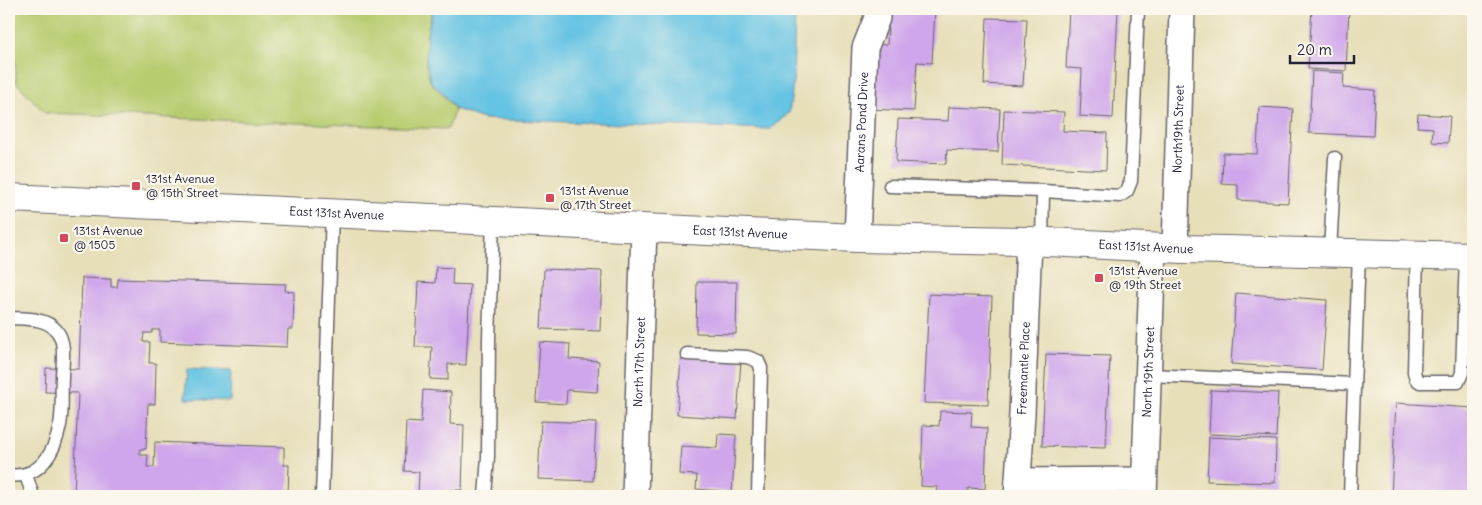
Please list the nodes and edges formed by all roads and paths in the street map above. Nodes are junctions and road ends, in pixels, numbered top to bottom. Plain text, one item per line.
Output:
1 (877, 9) edge
2 (1138, 9) edge
3 (1182, 9) edge
4 (1335, 158) dead end
5 (890, 186) dead end
6 (1043, 191) junction
7 (9, 198) edge
8 (332, 213) junction
9 (493, 221) junction
10 (644, 228) junction
11 (857, 238) junction
12 (1035, 241) junction
13 (1164, 248) junction
14 (1330, 252) junction
15 (1359, 254) junction
16 (1417, 255) junction
17 (1470, 256) edge
18 (9, 318) edge
19 (687, 354) dead end
20 (1148, 375) junction
21 (1354, 384) junction
22 (9, 475) edge
23 (26, 475) junction
24 (1144, 488) edge
25 (1018, 489) edge
26 (33, 496) edge
27 (322, 496) edge
28 (486, 496) edge
29 (635, 496) edge
30 (758, 496) edge
31 (1350, 496) edge

1 - 11 street, Aarans Pond Drive
2 - 6 lane
3 - 13 street, North19th Street
4 - 14 lane
5 - 6 lane
6 - 12 lane
7 - 8 street, East 131st Avenue
8 - 9 street, East 131st Avenue
8 - 27 lane
9 - 10 street, East 131st Avenue
9 - 28 lane
10 - 11 street, East 131st Avenue
10 - 29 street, North 17th Street
11 - 12 street, East 131st Avenue
12 - 13 street, East 131st Avenue
12 - 25 street, Freemantle Place
13 - 14 street, East 131st Avenue
13 - 20 street, North 19th Street
14 - 15 street, East 131st Avenue
15 - 16 street, East 131st Avenue
15 - 21 lane
16 - 17 street, East 131st Avenue
16 - 17 lane
18 - 23 lane
19 - 30 lane
20 - 21 lane
20 - 24 street, North 19th Street
21 - 31 lane
22 - 23 lane
23 - 26 lane
24 - 25 street

